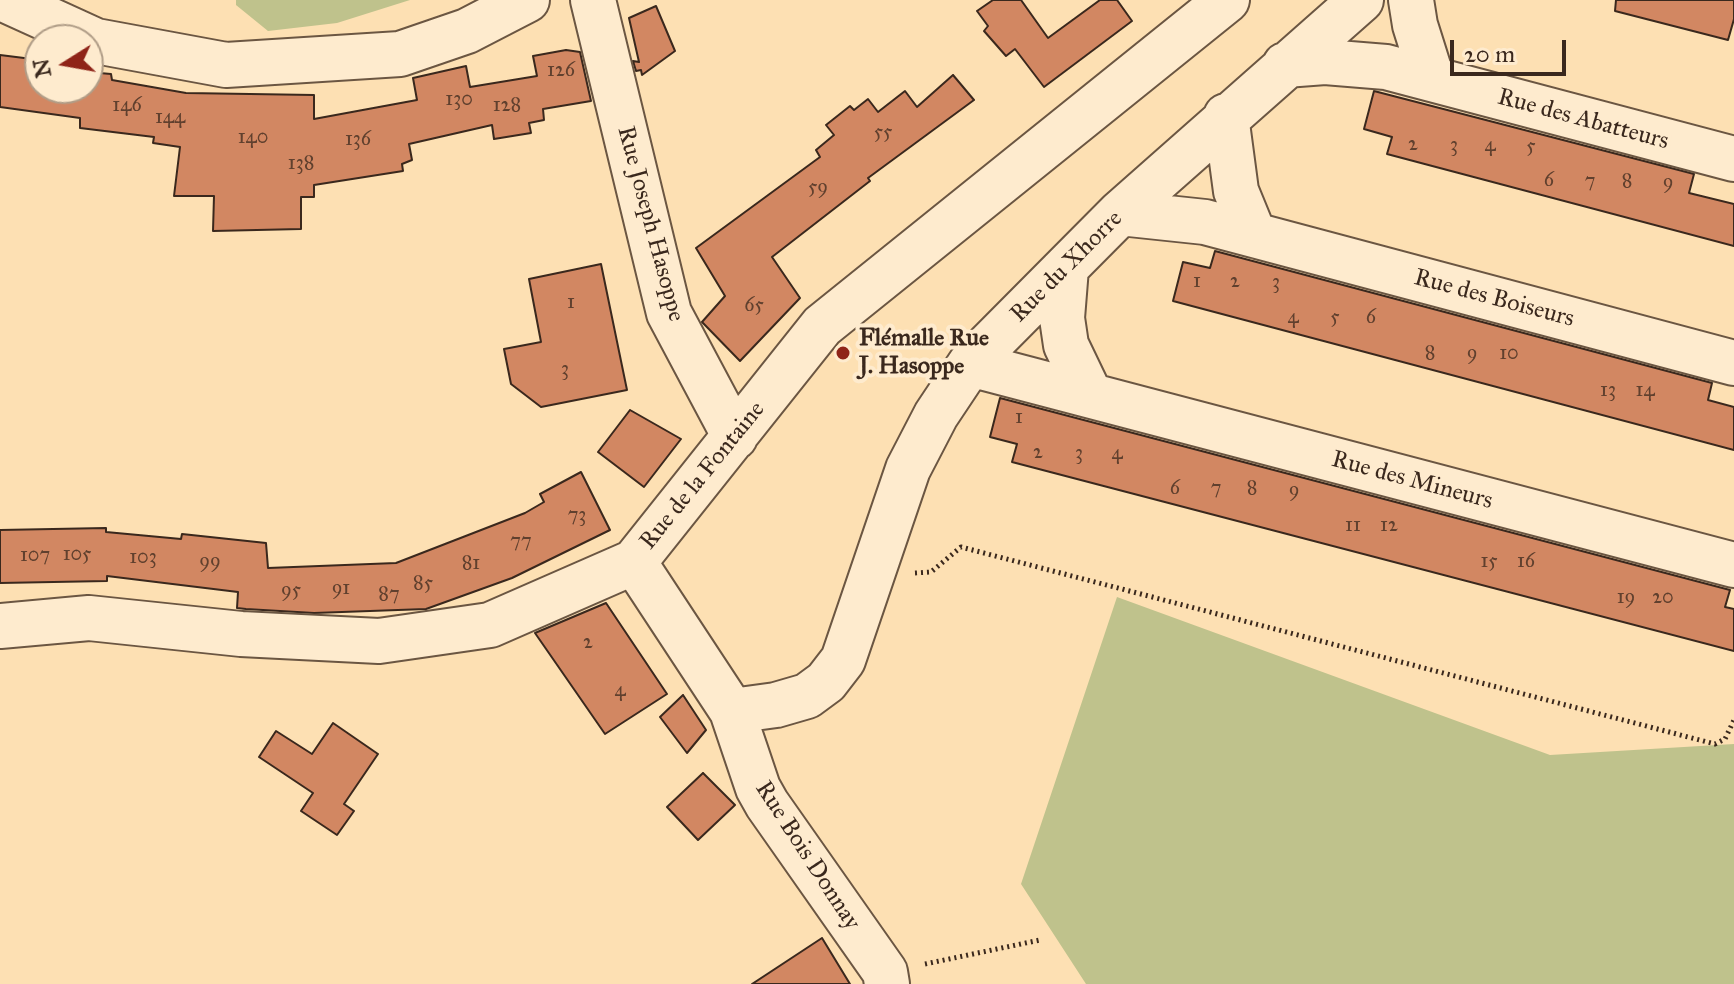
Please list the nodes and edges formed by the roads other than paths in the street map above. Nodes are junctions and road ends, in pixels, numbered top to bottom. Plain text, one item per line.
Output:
1 (6, 0) edge
2 (527, 0) edge
3 (593, 0) edge
4 (1227, 0) edge
5 (1361, 0) edge
6 (1411, 0) edge
7 (1285, 65) junction
8 (1432, 79) junction
9 (1226, 116) junction
10 (1734, 159) edge
11 (1120, 213) junction
12 (1254, 235) junction
13 (1066, 268) junction
14 (1734, 363) edge
15 (970, 364) junction
16 (1090, 395) junction
17 (735, 437) junction
18 (634, 562) junction
19 (1734, 565) edge
20 (0, 626) edge
21 (732, 711) junction
22 (886, 978) edge

1 - 2 street
3 - 17 street, Rue Joseph Hasoppe
4 - 17 street, Rue de la Fontaine
5 - 7 street, Rue du Xhorre
6 - 8 street
7 - 8 street, Rue des Abatteurs
7 - 9 street, Rue du Xhorre
8 - 10 street, Rue des Abatteurs
9 - 11 street, Rue du Xhorre
9 - 12 street
11 - 12 street, Rue des Boiseurs
11 - 13 street, Rue du Xhorre
12 - 14 street, Rue des Boiseurs
13 - 15 street, Rue du Xhorre
13 - 16 street
15 - 16 street, Rue des Mineurs
15 - 21 street, Rue du Xhorre
16 - 19 street, Rue des Mineurs
17 - 18 street, Rue de la Fontaine
18 - 20 street, Rue de la Fontaine
18 - 21 street, Rue Bois Donnay
21 - 22 street, Rue Bois Donnay

